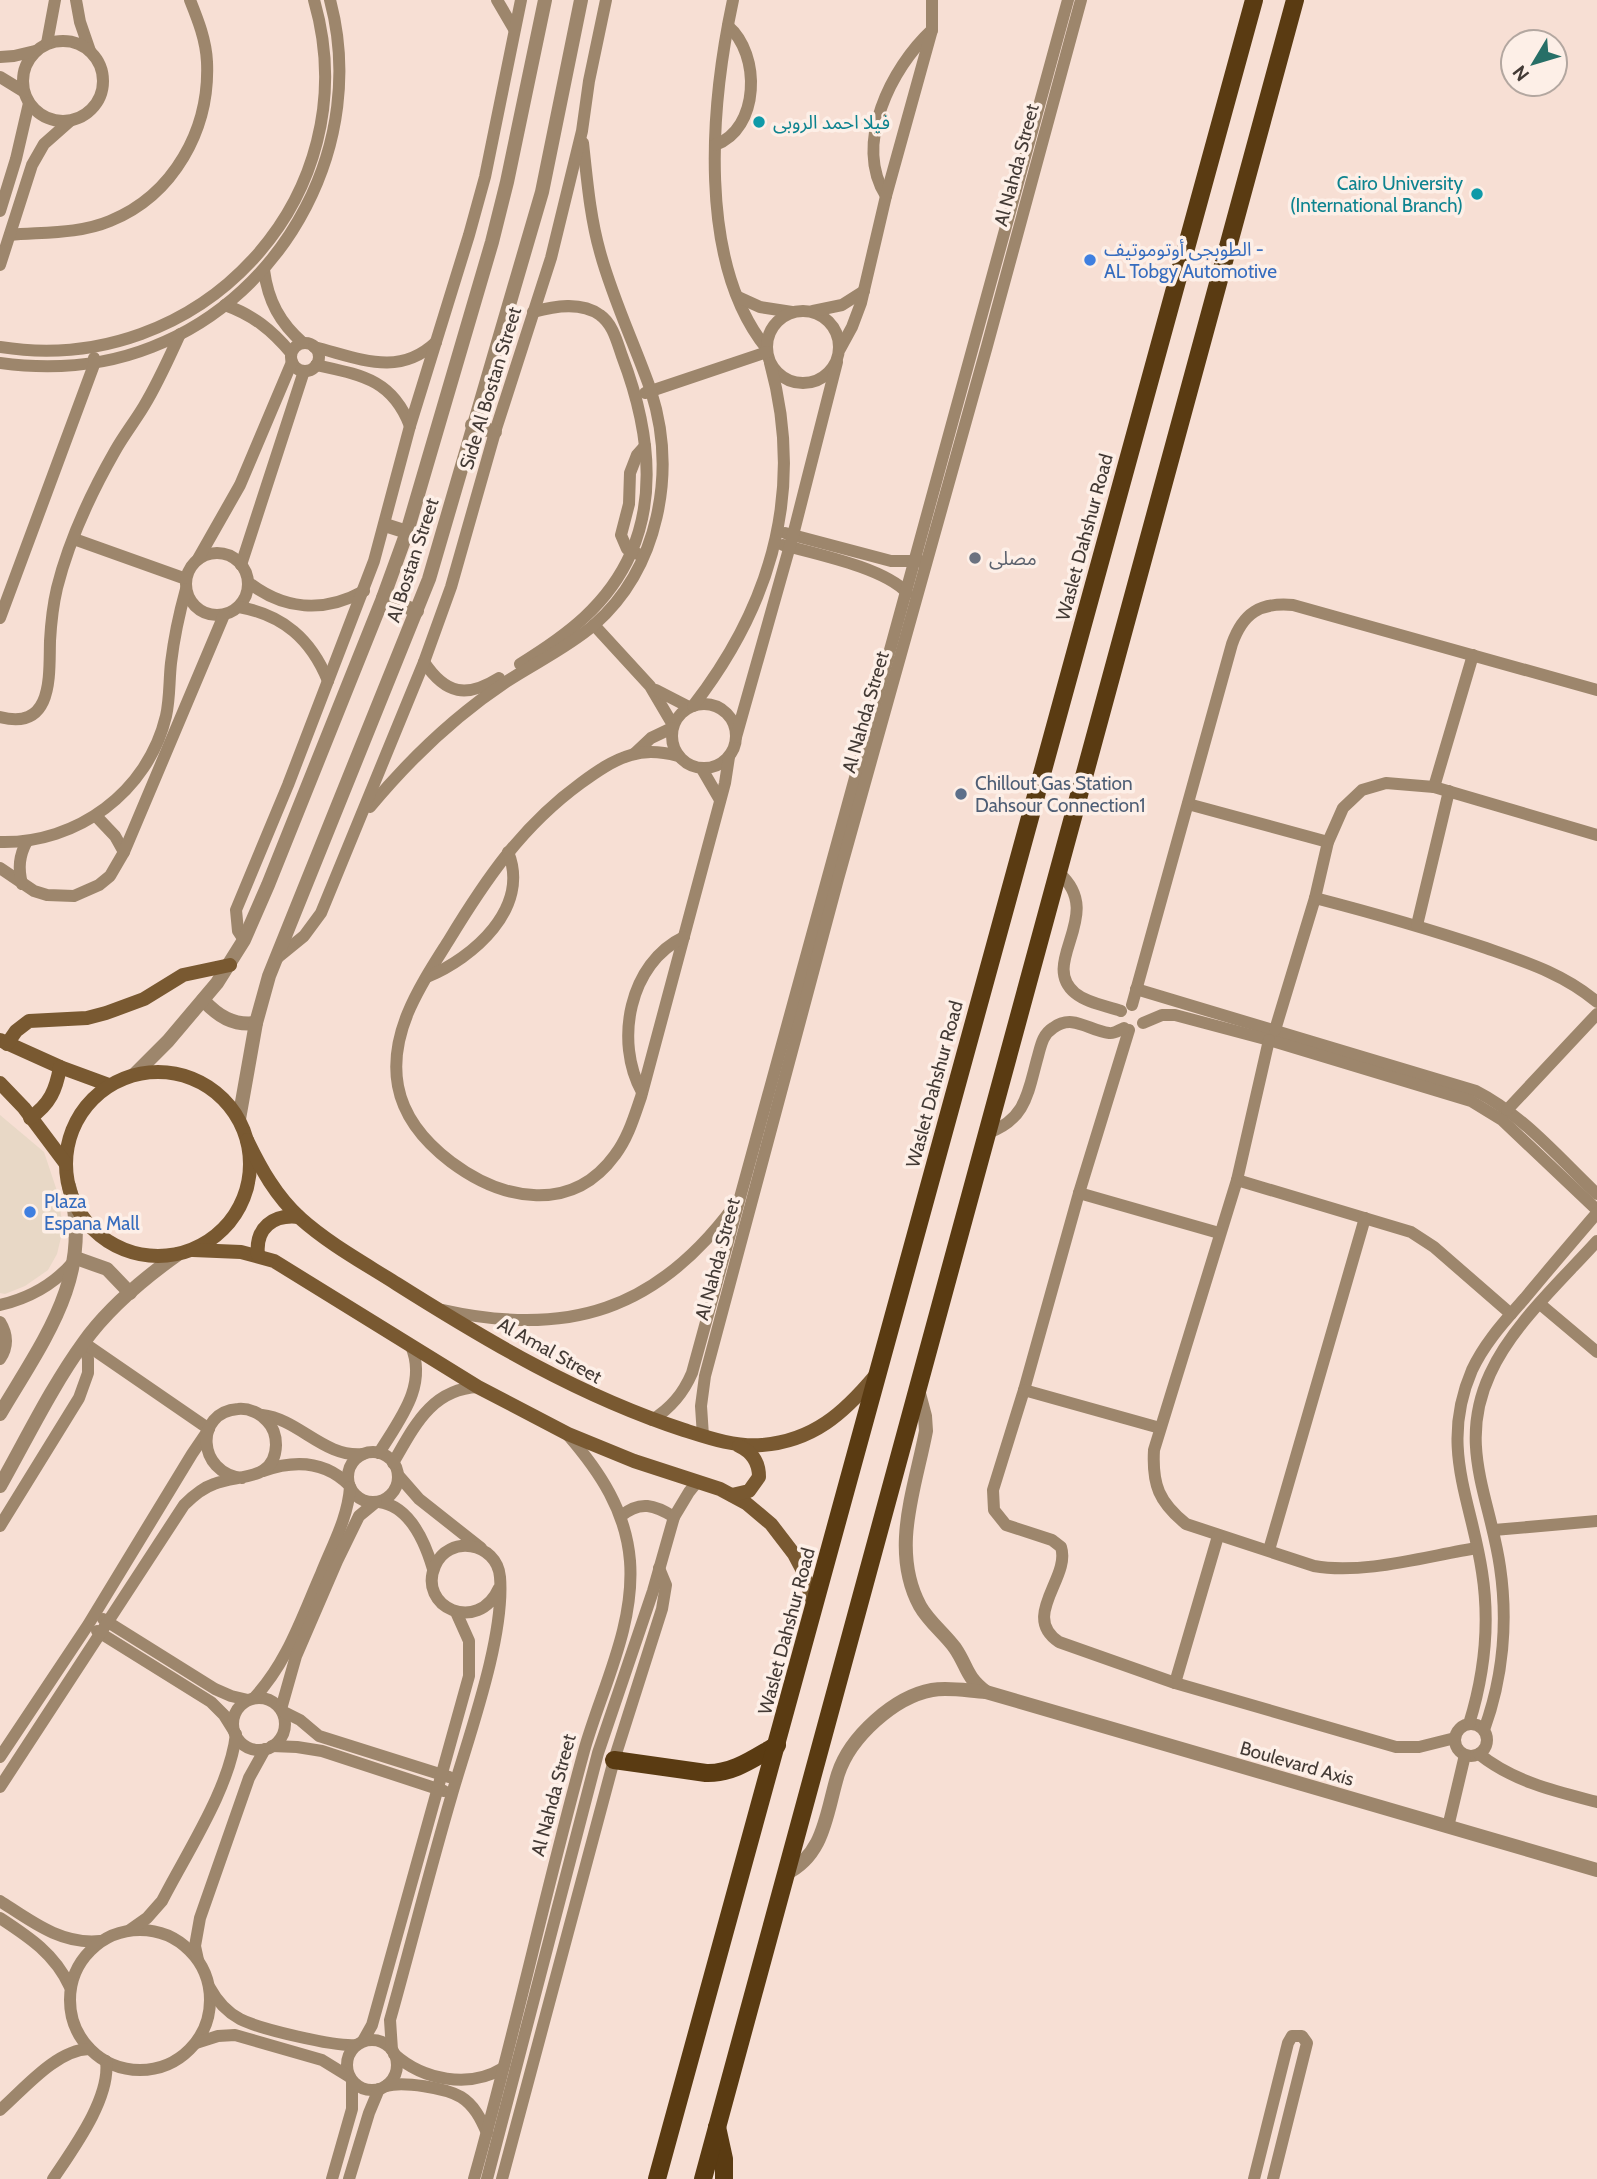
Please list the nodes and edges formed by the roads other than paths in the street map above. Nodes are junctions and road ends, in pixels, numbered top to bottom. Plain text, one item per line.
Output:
1 (55, 0) edge
2 (76, 0) edge
3 (190, 0) edge
4 (497, 0) edge
5 (521, 0) edge
6 (545, 0) edge
7 (581, 0) edge
8 (606, 0) edge
9 (733, 0) edge
10 (932, 0) edge
11 (1068, 0) edge
12 (1081, 0) edge
13 (1254, 0) edge
14 (1295, 0) edge
15 (334, 3) edge
16 (316, 6) edge
17 (728, 26) junction
18 (514, 29) junction
19 (932, 30) junction
20 (47, 43) junction
21 (36, 51) junction
22 (90, 51) junction
23 (0, 57) edge
24 (0, 77) edge
25 (26, 97) junction
26 (71, 121) junction
27 (582, 131) junction
28 (715, 145) junction
29 (305, 195) junction
30 (886, 196) junction
31 (0, 211) edge
32 (10, 235) junction
33 (0, 265) edge
34 (264, 270) junction
35 (863, 291) junction
36 (738, 297) junction
37 (225, 305) junction
38 (808, 311) junction
39 (792, 312) junction
40 (533, 313) junction
41 (180, 334) junction
42 (436, 341) junction
43 (982, 344) junction
44 (309, 345) junction
45 (0, 347) edge
46 (93, 347) junction
47 (840, 349) junction
48 (768, 355) junction
49 (291, 358) junction
50 (95, 362) junction
51 (837, 362) junction
52 (0, 363) edge
53 (316, 365) junction
54 (304, 372) junction
55 (651, 391) junction
56 (637, 396) junction
57 (472, 425) junction
58 (410, 426) junction
59 (495, 432) junction
60 (385, 525) junction
61 (407, 532) junction
62 (777, 537) junction
63 (74, 539) junction
64 (791, 541) junction
65 (631, 551) junction
66 (644, 558) junction
67 (198, 559) junction
68 (922, 561) junction
69 (241, 565) junction
70 (248, 582) junction
71 (186, 584) junction
72 (364, 591) junction
73 (907, 593) junction
74 (383, 598) junction
75 (239, 607) junction
76 (417, 611) junction
77 (224, 615) junction
78 (0, 618) edge
79 (594, 625) junction
80 (1473, 655) junction
81 (424, 662) junction
82 (328, 681) junction
83 (650, 686) junction
84 (1597, 690) edge
85 (691, 706) junction
86 (0, 717) edge
87 (673, 726) junction
88 (736, 737) junction
89 (634, 754) junction
90 (678, 756) junction
91 (729, 757) junction
92 (702, 769) junction
93 (1434, 787) junction
94 (1449, 791) junction
95 (720, 800) junction
96 (1188, 804) junction
97 (96, 816) junction
98 (361, 818) junction
99 (1597, 835) edge
100 (27, 841) junction
101 (0, 842) edge
102 (1328, 842) junction
103 (124, 852) junction
104 (508, 852) junction
105 (0, 869) edge
106 (1059, 873) junction
107 (22, 884) junction
108 (1315, 898) junction
109 (1417, 925) junction
110 (684, 937) junction
111 (244, 940) junction
112 (276, 959) junction
113 (230, 965) junction
114 (426, 977) junction
115 (1136, 989) junction
116 (203, 1000) junction
117 (1087, 1000) junction
118 (1597, 1002) edge
119 (1126, 1008) junction
120 (1597, 1014) edge
121 (256, 1023) junction
122 (1079, 1023) junction
123 (1143, 1023) junction
124 (1127, 1029) junction
125 (1272, 1035) junction
126 (3, 1042) edge
127 (60, 1067) junction
128 (135, 1074) junction
129 (109, 1084) junction
130 (3, 1090) edge
131 (642, 1092) junction
132 (1507, 1110) junction
133 (30, 1118) junction
134 (239, 1119) junction
135 (766, 1130) junction
136 (988, 1133) junction
137 (247, 1140) junction
138 (66, 1164) junction
139 (1237, 1180) junction
140 (69, 1186) junction
141 (1079, 1194) junction
142 (1597, 1194) edge
143 (739, 1200) junction
144 (1597, 1211) edge
145 (299, 1217) junction
146 (1365, 1218) junction
147 (1219, 1233) junction
148 (1597, 1241) edge
149 (186, 1252) junction
150 (258, 1255) junction
151 (76, 1258) junction
152 (130, 1293) junction
153 (1540, 1304) junction
154 (0, 1305) edge
155 (436, 1308) junction
156 (1511, 1314) junction
157 (0, 1322) edge
158 (84, 1343) junction
159 (411, 1346) junction
160 (1597, 1352) edge
161 (0, 1359) edge
162 (879, 1372) junction
163 (917, 1386) junction
164 (478, 1387) junction
165 (1024, 1390) junction
166 (0, 1414) edge
167 (262, 1415) junction
168 (652, 1420) junction
169 (1160, 1428) junction
170 (209, 1429) junction
171 (568, 1434) junction
172 (703, 1436) junction
173 (737, 1445) junction
174 (379, 1453) junction
175 (364, 1454) junction
176 (396, 1469) junction
177 (263, 1471) junction
178 (242, 1478) junction
179 (698, 1482) junction
180 (0, 1486) edge
181 (350, 1486) junction
182 (732, 1495) junction
183 (377, 1502) junction
184 (621, 1516) junction
185 (674, 1517) junction
186 (1597, 1521) edge
187 (0, 1526) edge
188 (1494, 1531) junction
189 (1218, 1536) junction
190 (1477, 1548) junction
191 (484, 1550) junction
192 (1269, 1550) junction
193 (659, 1567) junction
194 (433, 1569) junction
195 (499, 1588) junction
196 (815, 1607) junction
197 (456, 1612) junction
198 (92, 1620) junction
199 (105, 1629) junction
200 (1175, 1683) junction
201 (986, 1692) junction
202 (251, 1699) junction
203 (282, 1710) junction
204 (1469, 1724) junction
205 (1484, 1730) junction
206 (235, 1733) junction
207 (1455, 1738) junction
208 (777, 1745) junction
209 (269, 1748) junction
210 (1479, 1754) junction
211 (1465, 1755) junction
212 (0, 1757) edge
213 (614, 1760) junction
214 (442, 1774) junction
215 (456, 1779) junction
216 (0, 1787) edge
217 (438, 1788) junction
218 (452, 1794) junction
219 (1597, 1802) edge
220 (568, 1815) junction
221 (581, 1819) junction
222 (1447, 1827) junction
223 (1597, 1870) edge
224 (785, 1874) junction
225 (0, 1901) edge
226 (0, 1917) edge
227 (130, 1930) junction
228 (100, 1941) junction
229 (198, 1960) junction
230 (534, 1973) junction
231 (70, 1987) junction
232 (209, 1987) junction
233 (195, 2043) junction
234 (360, 2043) junction
235 (89, 2049) junction
236 (393, 2052) junction
237 (106, 2061) junction
238 (503, 2068) junction
239 (350, 2078) junction
240 (383, 2088) junction
241 (0, 2110) edge
242 (717, 2124) junction
243 (487, 2133) junction
244 (53, 2179) edge
245 (331, 2179) edge
246 (349, 2179) edge
247 (474, 2179) edge
248 (487, 2179) edge
249 (502, 2179) edge
250 (657, 2179) edge
251 (703, 2179) edge
252 (724, 2179) edge
253 (1254, 2179) edge
254 (1273, 2179) edge

1 - 20 street
2 - 22 street
3 - 32 street
4 - 18 street
5 - 18 street
6 - 61 street, Al Bostan Street
7 - 57 street, Al Bostan Street
8 - 27 street, Side Al Bostan Street
9 - 17 street
10 - 19 street
11 - 43 street, Al Nahda Street
12 - 43 street, Al Nahda Street
13 - 162 main road, Waslet Dahshur Road
14 - 106 main road
15 - 16 street
15 - 29 street
16 - 29 street
17 - 28 street
17 - 28 street
18 - 42 street
19 - 30 street
19 - 30 street
20 - 21 street
20 - 22 street
21 - 23 street
21 - 25 street
22 - 26 street
24 - 25 street
25 - 26 street
25 - 31 street
26 - 32 street
27 - 40 street, Side Al Bostan Street
27 - 55 street
28 - 36 street
29 - 34 street
29 - 46 street
30 - 35 street
32 - 33 street
34 - 37 street
34 - 44 street
35 - 38 street
35 - 47 street
36 - 39 street
36 - 48 street
37 - 41 street
37 - 49 street
38 - 39 street
38 - 47 street
39 - 48 street
40 - 56 street
40 - 59 street, Side Al Bostan Street
41 - 50 street
41 - 63 street
42 - 44 street
42 - 58 street
43 - 68 street, Al Nahda Street
44 - 49 street
44 - 53 street
45 - 46 street
46 - 50 street
47 - 51 street
48 - 51 street
48 - 55 street
48 - 62 street
49 - 54 street
49 - 67 street
50 - 52 street
50 - 78 street
51 - 64 street
53 - 54 street
53 - 58 street
54 - 69 street
55 - 56 street
55 - 66 street
56 - 65 street
57 - 59 street
57 - 76 street, Al Bostan Street
58 - 60 street
59 - 81 street, Side Al Bostan Street
60 - 61 street
60 - 72 street
61 - 74 street, Al Bostan Street
62 - 64 street
62 - 85 street
63 - 71 street
63 - 86 street
64 - 68 street
64 - 73 street
64 - 88 street
65 - 66 street
65 - 81 street
66 - 79 street
67 - 69 street
67 - 71 street
68 - 73 street, Al Nahda Street
68 - 135 street, Al Nahda Street
69 - 70 street
70 - 72 street
70 - 75 street
71 - 77 street
71 - 97 street
72 - 82 street
73 - 135 street, Al Nahda Street
74 - 76 street
74 - 111 street, Al Bostan Street
75 - 77 street
75 - 82 street
76 - 112 street, Al Bostan Street
77 - 103 street
79 - 83 street
79 - 98 street
80 - 84 street
80 - 93 street
80 - 96 street
81 - 98 street, Side Al Bostan Street
82 - 111 street
83 - 85 street
83 - 87 street
85 - 87 street
85 - 88 street
87 - 89 street
87 - 90 street
88 - 91 street
89 - 90 street
89 - 104 street
90 - 92 street
91 - 92 street
91 - 95 street
92 - 95 street
93 - 94 street
93 - 102 street
94 - 99 street
94 - 109 street
95 - 110 street
96 - 102 street
96 - 115 street
97 - 100 street
97 - 103 street
98 - 112 street, Side Al Bostan Street
100 - 101 street
100 - 107 street
102 - 108 street
103 - 107 street
104 - 114 street
104 - 114 street
105 - 107 street
106 - 117 street
106 - 136 main road
108 - 109 street
108 - 125 street
109 - 118 street
110 - 131 street
110 - 131 street
111 - 113 street, Al Bostan Street
112 - 121 street, Al Bostan Street
113 - 116 street, Al Bostan Street
113 - 126 main road
114 - 131 street
115 - 119 street
115 - 125 street
116 - 121 street
116 - 128 street, Al Bostan Street
117 - 119 street
117 - 122 street
119 - 123 street
119 - 124 street
120 - 132 street
121 - 134 street, Al Bostan Street
122 - 124 street
122 - 136 street
123 - 124 street
123 - 125 street
124 - 141 street
125 - 132 street
125 - 139 street
125 - 144 street
126 - 127 main road
127 - 129 main road
127 - 133 main road
128 - 129 main road
128 - 134 main road
129 - 138 main road
130 - 133 main road
132 - 142 street
133 - 138 main road
134 - 137 main road
135 - 143 street, Al Nahda Street
135 - 172 street, Al Nahda Street
136 - 163 main road
137 - 145 main road, Al Amal Street
137 - 149 main road
138 - 140 main road
139 - 146 street
139 - 147 street
140 - 149 main road
140 - 151 street
141 - 147 street
141 - 165 street
143 - 155 street
143 - 168 street, Al Nahda Street
144 - 156 street
145 - 150 main road
145 - 155 main road, Al Amal Street
146 - 156 street
146 - 192 street
147 - 169 street
148 - 153 street
149 - 150 main road
149 - 152 street
150 - 159 main road
151 - 152 street
151 - 154 street
151 - 166 street
152 - 158 street
153 - 160 street
153 - 188 street
155 - 168 main road, Al Amal Street
156 - 190 street
157 - 161 street
158 - 170 street
158 - 180 street
158 - 187 street
159 - 164 main road
159 - 174 street
162 - 173 main road, Al Amal Street
162 - 196 main road, Waslet Dahshur Road
163 - 201 street
163 - 224 main road
164 - 171 main road
164 - 176 street
165 - 169 street
165 - 200 street
167 - 170 street
167 - 175 street
167 - 177 street
168 - 172 main road, Al Amal Street
169 - 189 street
170 - 178 street
170 - 198 street
171 - 179 main road
171 - 184 street, Al Nahda Street
172 - 173 main road, Al Amal Street
173 - 182 main road
174 - 175 street
174 - 176 street
175 - 181 street
176 - 183 street
176 - 191 street
177 - 178 street
177 - 181 street
178 - 199 street
179 - 182 main road
179 - 185 street, Al Nahda Street
181 - 183 street
181 - 202 street
182 - 196 main road
183 - 194 street
183 - 203 street
184 - 185 street
184 - 220 street, Al Nahda Street
185 - 193 street, Al Nahda Street
186 - 188 street
188 - 205 street
189 - 192 street
189 - 200 street
190 - 192 street
190 - 204 street
191 - 194 street
191 - 195 street
193 - 213 street
193 - 221 street, Al Nahda Street
194 - 197 street
195 - 197 street
195 - 215 street
196 - 208 main road, Waslet Dahshur Road
197 - 214 street
198 - 199 street
198 - 212 street
199 - 202 street
199 - 206 street
199 - 216 street
200 - 207 street
201 - 222 street, Boulevard Axis
201 - 224 street, Boulevard Axis
202 - 203 street
202 - 206 street
203 - 209 street
203 - 214 street
204 - 205 street
204 - 207 street
205 - 210 street
206 - 209 street
206 - 227 street
207 - 211 street
208 - 213 main road
208 - 250 main road, Waslet Dahshur Road
209 - 217 street
209 - 229 street
210 - 211 street
210 - 219 street
211 - 222 street
213 - 249 street
214 - 215 street
214 - 217 street
215 - 218 street
217 - 218 street
217 - 234 street
218 - 236 street
220 - 221 street
220 - 230 street, Al Nahda Street
221 - 230 street, Al Nahda Street
222 - 223 street, Boulevard Axis
224 - 242 main road
225 - 228 street
226 - 231 street
227 - 228 street
227 - 229 street
228 - 231 street
229 - 232 street
230 - 238 street, Al Nahda Street
230 - 248 street, Al Nahda Street
231 - 235 street
232 - 233 street
232 - 234 street
233 - 237 street
233 - 239 street
234 - 236 street
234 - 239 street
235 - 237 street
235 - 241 street
236 - 238 street
236 - 240 street
237 - 244 street
238 - 243 street, Al Nahda Street
239 - 240 street
239 - 245 street
240 - 243 street
240 - 246 street
242 - 251 main road
242 - 252 main road
243 - 247 street, Al Nahda Street
253 - 254 street

